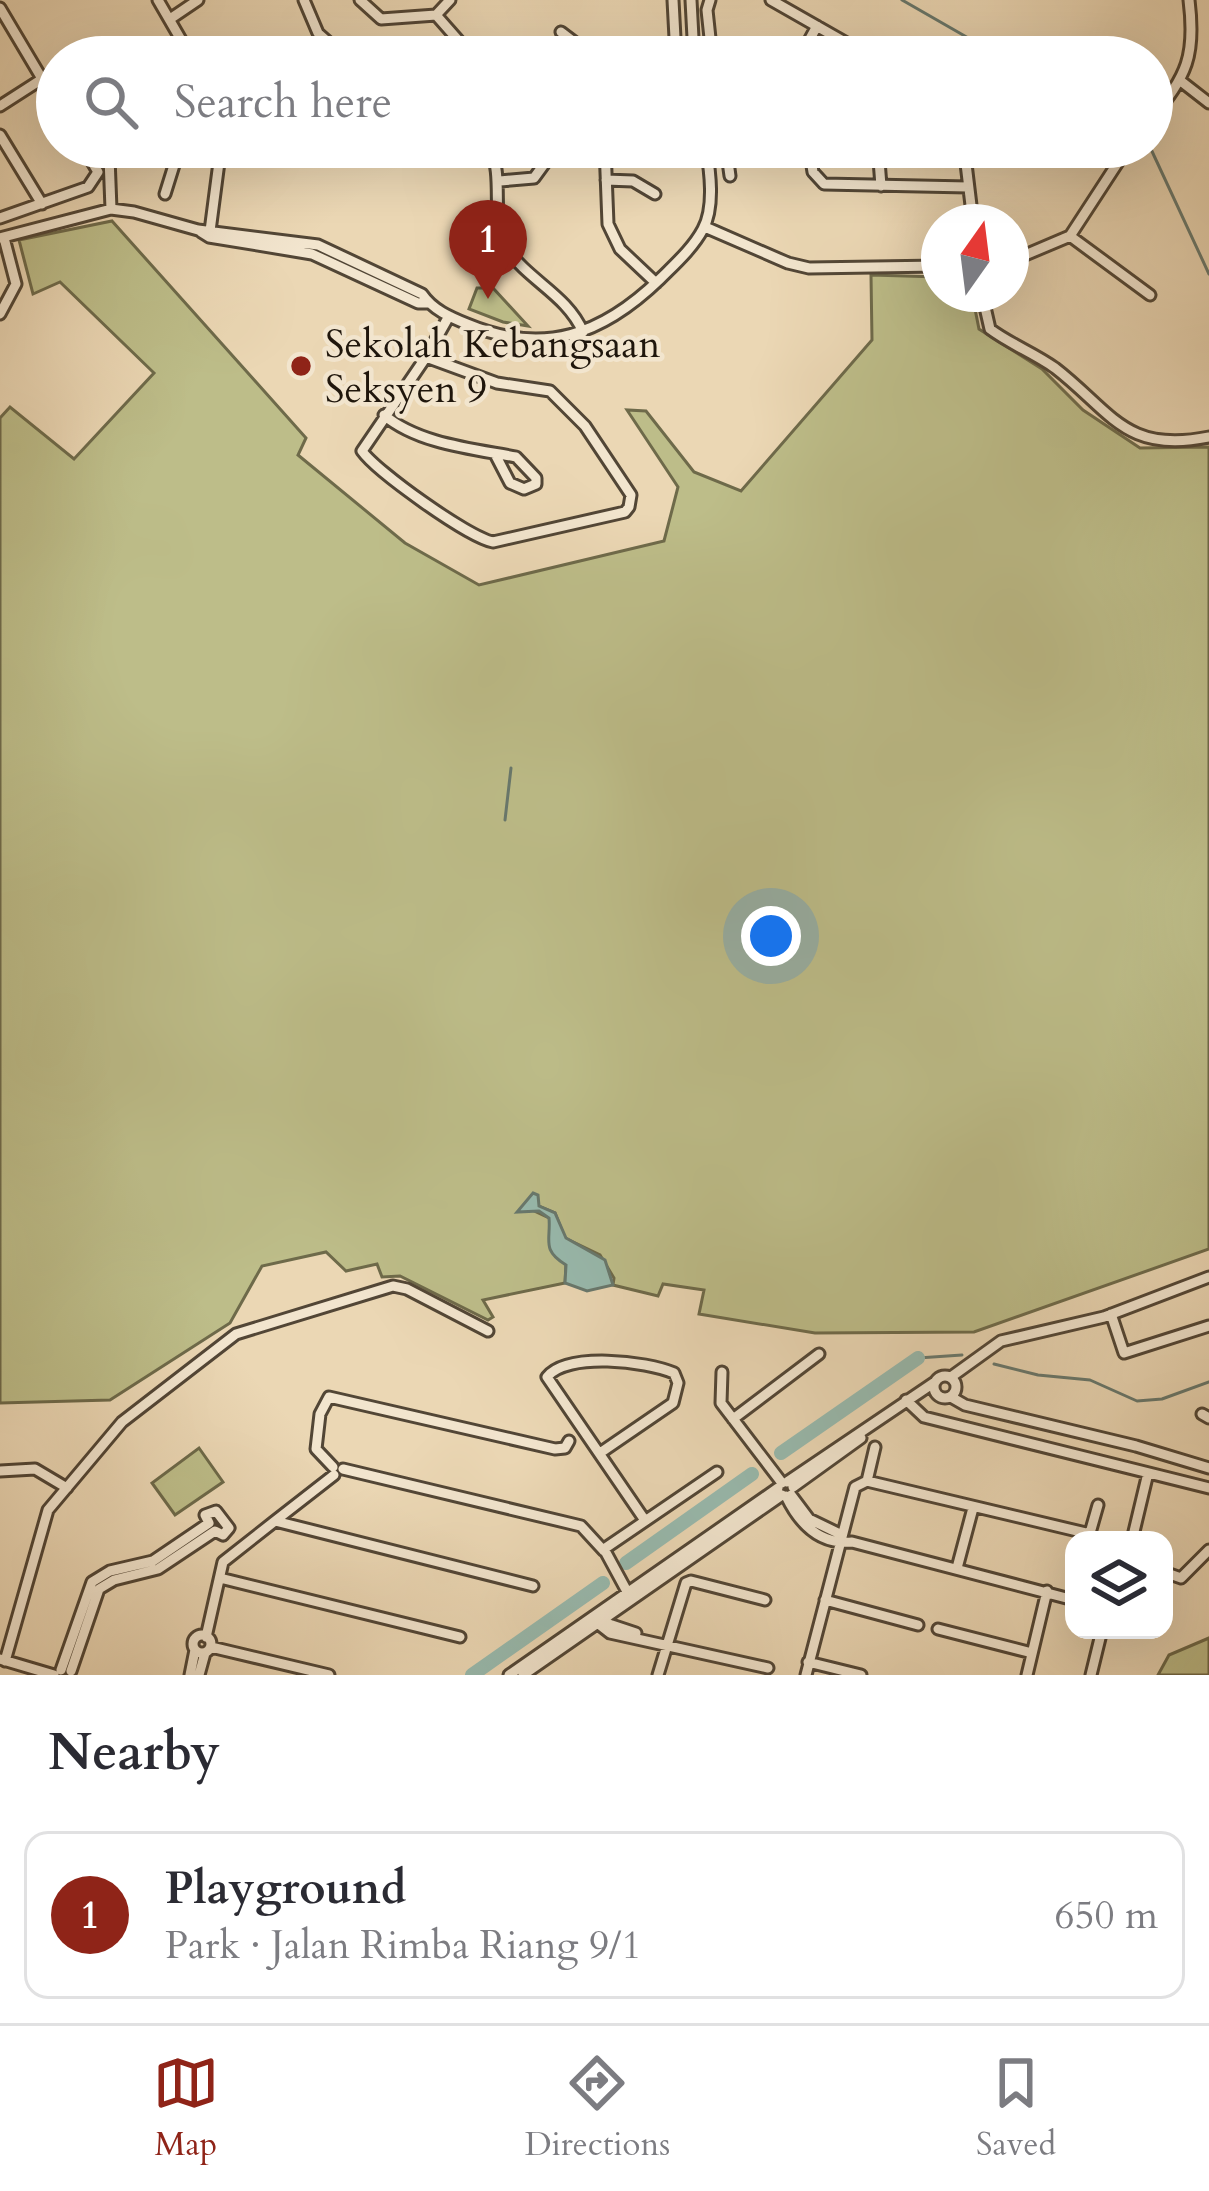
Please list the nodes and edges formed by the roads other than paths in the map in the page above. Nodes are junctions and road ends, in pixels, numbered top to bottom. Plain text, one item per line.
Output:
1 (158, 0) edge
2 (198, 0) edge
3 (304, 0) edge
4 (360, 0) edge
5 (449, 0) edge
6 (673, 0) edge
7 (691, 0) edge
8 (710, 0) edge
9 (771, 0) edge
10 (1189, 0) edge
11 (0, 8) edge
12 (436, 15) junction
13 (170, 19) junction
14 (817, 26) junction
15 (561, 32) dead end
16 (179, 36) edge
17 (321, 36) edge
18 (454, 36) edge
19 (566, 36) edge
20 (675, 36) edge
21 (693, 36) edge
22 (710, 36) edge
23 (812, 36) edge
24 (834, 36) edge
25 (36, 67) edge
26 (1182, 82) junction
27 (36, 83) edge
28 (1173, 93) edge
29 (1209, 103) edge
30 (0, 106) edge
31 (0, 135) edge
32 (96, 168) edge
33 (109, 168) edge
34 (173, 168) edge
35 (218, 168) edge
36 (496, 168) edge
37 (541, 168) edge
38 (606, 168) edge
39 (708, 168) edge
40 (729, 168) edge
41 (812, 168) edge
42 (880, 168) edge
43 (966, 168) edge
44 (1114, 168) edge
45 (730, 176) dead end
46 (606, 180) junction
47 (500, 181) junction
48 (881, 186) junction
49 (968, 187) junction
50 (165, 194) dead end
51 (655, 194) dead end
52 (42, 204) junction
53 (970, 204) edge
54 (111, 209) junction
55 (213, 209) junction
56 (0, 218) edge
57 (709, 228) junction
58 (201, 231) junction
59 (230, 232) junction
60 (1070, 236) junction
61 (2, 238) edge
62 (1029, 253) edge
63 (921, 266) edge
64 (384, 279) junction
65 (656, 283) junction
66 (1150, 295) dead end
67 (986, 312) edge
68 (0, 314) edge
69 (449, 316) junction
70 (583, 332) junction
71 (426, 357) junction
72 (384, 415) junction
73 (1209, 437) edge
74 (496, 455) junction
75 (1209, 1277) edge
76 (1111, 1314) junction
77 (1209, 1326) edge
78 (488, 1331) dead end
79 (819, 1354) dead end
80 (722, 1372) dead end
81 (951, 1377) junction
82 (934, 1386) junction
83 (951, 1396) junction
84 (908, 1402) junction
85 (733, 1419) junction
86 (569, 1441) dead end
87 (875, 1447) dead end
88 (600, 1453) junction
89 (1209, 1468) edge
90 (337, 1470) junction
91 (0, 1471) edge
92 (717, 1472) dead end
93 (1148, 1473) junction
94 (867, 1481) junction
95 (67, 1488) junction
96 (1209, 1488) edge
97 (785, 1489) junction
98 (1098, 1504) dead end
99 (973, 1508) junction
100 (644, 1519) junction
101 (275, 1521) junction
102 (212, 1527) dead end
103 (1065, 1531) edge
104 (1091, 1531) edge
105 (1134, 1531) edge
106 (845, 1540) junction
107 (1209, 1550) edge
108 (604, 1551) junction
109 (957, 1568) junction
110 (1173, 1575) edge
111 (220, 1577) junction
112 (533, 1586) dead end
113 (1047, 1591) junction
114 (1065, 1597) edge
115 (630, 1598) junction
116 (765, 1600) dead end
117 (825, 1600) junction
118 (599, 1619) junction
119 (918, 1625) dead end
120 (938, 1629) dead end
121 (460, 1637) dead end
122 (1100, 1639) edge
123 (664, 1642) junction
124 (204, 1646) junction
125 (1032, 1653) junction
126 (3, 1660) edge
127 (808, 1662) junction
128 (768, 1668) dead end
129 (64, 1673) edge
130 (194, 1675) edge
131 (329, 1675) edge
132 (508, 1675) edge
133 (523, 1675) edge
134 (658, 1675) edge
135 (806, 1675) edge
136 (861, 1675) edge
137 (1027, 1675) edge
138 (1090, 1675) edge

1 - 13 street
2 - 13 street
3 - 17 street
4 - 12 street
5 - 12 street
6 - 20 street
7 - 21 street
8 - 22 street
9 - 14 street
10 - 26 street
11 - 25 street
12 - 18 street
13 - 16 street
14 - 23 street
14 - 24 street
15 - 19 street
26 - 28 street
26 - 29 street
27 - 30 street
31 - 52 street
32 - 52 street
33 - 54 street
34 - 50 street
35 - 55 street
36 - 47 street
37 - 47 street
38 - 46 street
39 - 57 street
40 - 45 street
41 - 48 street
42 - 48 street
43 - 49 street
44 - 60 street
46 - 51 street
46 - 65 street
47 - 70 street
48 - 49 street
49 - 53 street
52 - 56 street
54 - 58 street
54 - 61 street
55 - 58 street
55 - 58 street
55 - 59 street
57 - 63 street
57 - 65 street
58 - 59 street
58 - 64 street
59 - 64 street
60 - 62 street
60 - 66 street
61 - 68 street
64 - 69 street
65 - 70 street
67 - 73 street
69 - 70 street
69 - 71 street
71 - 72 street
71 - 72 street
72 - 74 street
74 - 74 street
75 - 76 street
76 - 77 street
76 - 81 street
78 - 95 street
79 - 85 street
80 - 85 street
81 - 82 street
81 - 83 street
82 - 83 street
82 - 84 street
83 - 89 street
84 - 93 street
84 - 97 street
85 - 97 street
86 - 90 street
87 - 94 street
88 - 88 street
88 - 100 street
90 - 101 street
90 - 108 street
91 - 95 street
92 - 100 street
93 - 96 street
93 - 105 street
94 - 99 street
94 - 106 street
95 - 126 street
97 - 106 street
97 - 115 street
98 - 104 street
99 - 103 street
99 - 109 street
100 - 108 street
101 - 111 street
101 - 112 street
102 - 129 street
106 - 109 street
106 - 117 street
107 - 110 street
108 - 115 street
109 - 113 street
111 - 121 street
111 - 124 street
113 - 114 street
113 - 125 street
115 - 118 street
116 - 123 street
117 - 119 street
117 - 127 street
118 - 123 street
118 - 132 street
118 - 133 street
120 - 125 street
122 - 138 street
123 - 128 street
123 - 134 street
124 - 130 street
124 - 131 street
125 - 137 street
126 - 129 street
127 - 135 street
127 - 136 street

